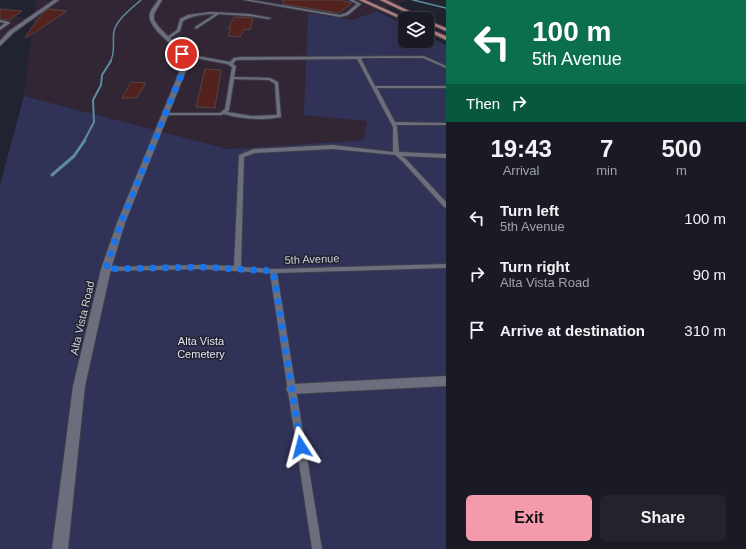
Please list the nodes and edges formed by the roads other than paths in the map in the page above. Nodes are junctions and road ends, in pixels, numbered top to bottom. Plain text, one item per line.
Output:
1 (57, 0) edge
2 (160, 0) edge
3 (246, 0) edge
4 (351, 0) edge
5 (361, 0) edge
6 (382, 0) edge
7 (409, 12) edge
8 (217, 14) junction
9 (398, 16) edge
10 (269, 18) dead end
11 (0, 21) edge
12 (434, 24) edge
13 (196, 28) dead end
14 (0, 29) edge
15 (446, 30) edge
16 (434, 32) edge
17 (169, 38) junction
18 (446, 38) edge
19 (0, 44) edge
20 (182, 54) junction
21 (360, 58) junction
22 (230, 64) junction
23 (446, 67) edge
24 (232, 78) junction
25 (446, 87) edge
26 (374, 88) junction
27 (225, 112) junction
28 (166, 114) junction
29 (393, 123) junction
30 (446, 124) edge
31 (396, 154) junction
32 (446, 156) edge
33 (446, 206) edge
34 (446, 266) edge
35 (106, 269) junction
36 (237, 269) junction
37 (273, 271) junction
38 (446, 381) edge
39 (292, 389) junction
40 (60, 549) edge
41 (317, 549) edge

1 - 19 street
2 - 17 street
3 - 4 lane
5 - 9 main road
6 - 7 main road
8 - 10 lane
8 - 13 lane
8 - 17 lane
11 - 14 lane
12 - 15 main road
16 - 18 main road
17 - 20 street
20 - 22 lane
20 - 28 street, Alta Vista Road
21 - 22 lane
21 - 23 lane
21 - 26 lane
22 - 24 lane
24 - 27 lane
24 - 27 lane
25 - 26 lane
26 - 29 lane
27 - 28 lane
28 - 35 street, Alta Vista Road
29 - 30 lane
29 - 31 lane
31 - 32 lane
31 - 33 lane
31 - 36 lane
34 - 37 lane, 5th Avenue
35 - 36 lane, 5th Avenue
35 - 40 street, Alta Vista Road
36 - 37 lane, 5th Avenue
37 - 39 lane
38 - 39 street
39 - 41 lane

